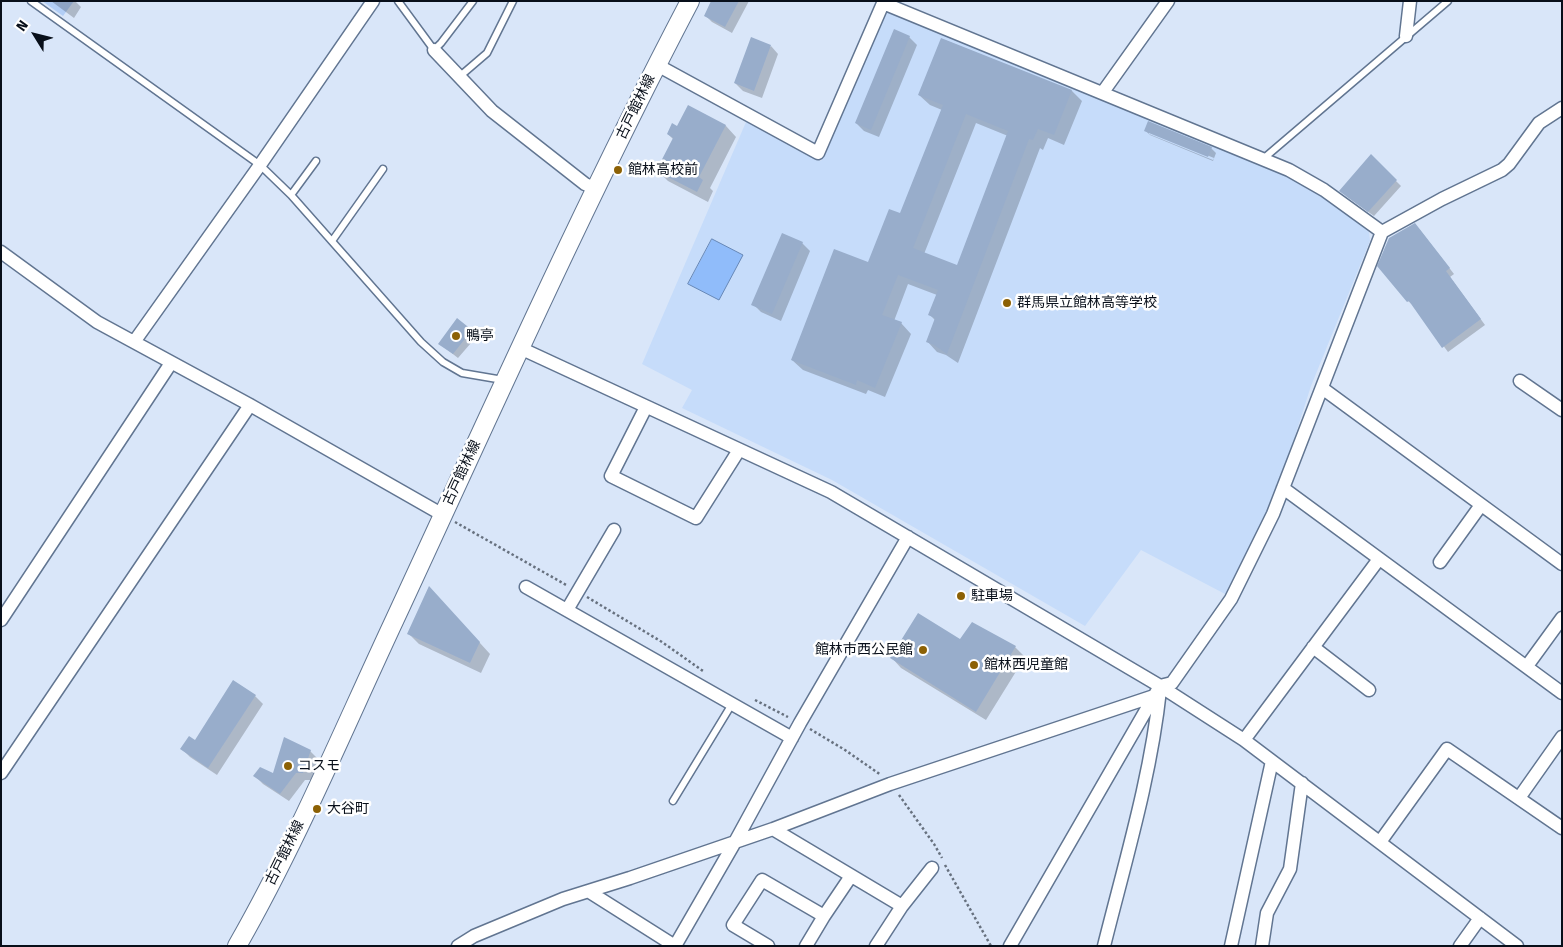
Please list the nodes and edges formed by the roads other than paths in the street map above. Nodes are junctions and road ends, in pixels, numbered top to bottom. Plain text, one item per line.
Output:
1 (31, 1) edge
2 (373, 1) edge
3 (398, 1) edge
4 (473, 1) edge
5 (513, 1) edge
6 (690, 1) edge
7 (1168, 1) edge
8 (1410, 1) edge
9 (1448, 1) edge
10 (884, 2) edge
11 (1406, 36) junction
12 (434, 50) junction
13 (657, 65) junction
14 (459, 77) junction
15 (1103, 92) junction
16 (1562, 108) edge
17 (1263, 159) junction
18 (316, 161) dead end
19 (260, 165) junction
20 (383, 169) dead end
21 (596, 189) junction
22 (291, 195) junction
23 (1382, 232) junction
24 (332, 241) junction
25 (1, 252) edge
26 (134, 342) junction
27 (520, 348) junction
28 (170, 363) junction
29 (504, 380) junction
30 (1520, 381) dead end
31 (1322, 388) junction
32 (250, 405) junction
33 (646, 407) junction
34 (1562, 410) edge
35 (739, 450) junction
36 (1283, 488) junction
37 (1481, 505) junction
38 (448, 518) junction
39 (614, 530) dead end
40 (908, 537) junction
41 (1379, 559) junction
42 (1440, 562) dead end
43 (1562, 564) edge
44 (526, 587) dead end
45 (567, 610) junction
46 (1562, 618) edge
47 (1, 620) edge
48 (1313, 647) junction
49 (1527, 666) junction
50 (1369, 690) dead end
51 (1157, 691) junction
52 (1562, 693) edge
53 (732, 704) junction
54 (1562, 737) edge
55 (792, 738) junction
56 (1244, 740) junction
57 (1272, 761) junction
58 (1, 773) edge
59 (1302, 783) junction
60 (1519, 798) junction
61 (673, 801) dead end
62 (1562, 828) edge
63 (773, 829) junction
64 (735, 842) junction
65 (1380, 842) junction
66 (932, 868) dead end
67 (851, 876) junction
68 (588, 891) junction
69 (902, 906) junction
70 (824, 916) junction
71 (1480, 918) junction
72 (237, 946) edge
73 (458, 946) edge
74 (675, 946) edge
75 (768, 946) edge
76 (806, 946) edge
77 (876, 946) edge
78 (1010, 946) edge
79 (1104, 946) edge
80 (1231, 946) edge
81 (1262, 946) edge
82 (1460, 946) edge
83 (1517, 946) edge

1 - 19 lane
2 - 19 street
3 - 12 lane
4 - 12 lane
5 - 14 lane
6 - 13 main road, 古戸館林線
7 - 15 street
8 - 11 street
9 - 11 lane
10 - 13 street
10 - 15 street
11 - 17 lane
12 - 14 street
13 - 21 main road, 古戸館林線
14 - 21 street
15 - 17 street
16 - 23 street
17 - 23 street
18 - 22 lane
19 - 22 lane
19 - 26 street
20 - 24 lane
21 - 27 main road, 古戸館林線
22 - 24 lane
23 - 31 street
24 - 29 lane
25 - 26 street
26 - 28 street
27 - 29 main road, 古戸館林線
27 - 33 street
28 - 32 street
28 - 47 street
29 - 38 main road, 古戸館林線
30 - 34 street
31 - 36 street
31 - 37 street
32 - 38 street
32 - 58 street
33 - 35 street
33 - 35 street
35 - 40 street
36 - 41 street
36 - 51 street
37 - 42 street
37 - 43 street
38 - 72 main road, 古戸館林線
39 - 45 street
40 - 51 street
40 - 55 street
41 - 48 street
41 - 49 street
44 - 45 street
45 - 53 street
46 - 49 street
48 - 50 street
48 - 56 street
49 - 52 street
51 - 56 street
51 - 63 street
51 - 78 street
51 - 79 street
53 - 55 street
53 - 61 lane
54 - 60 street
55 - 64 street
56 - 57 street
57 - 59 street
57 - 80 street
59 - 65 street
59 - 81 street
60 - 62 street
60 - 65 street
63 - 64 street
63 - 67 street
64 - 68 street
64 - 74 street
65 - 71 street
66 - 69 street
67 - 69 street
67 - 70 street
68 - 73 street
68 - 74 street
69 - 77 street
70 - 75 street
70 - 76 street
71 - 82 street
71 - 83 street

